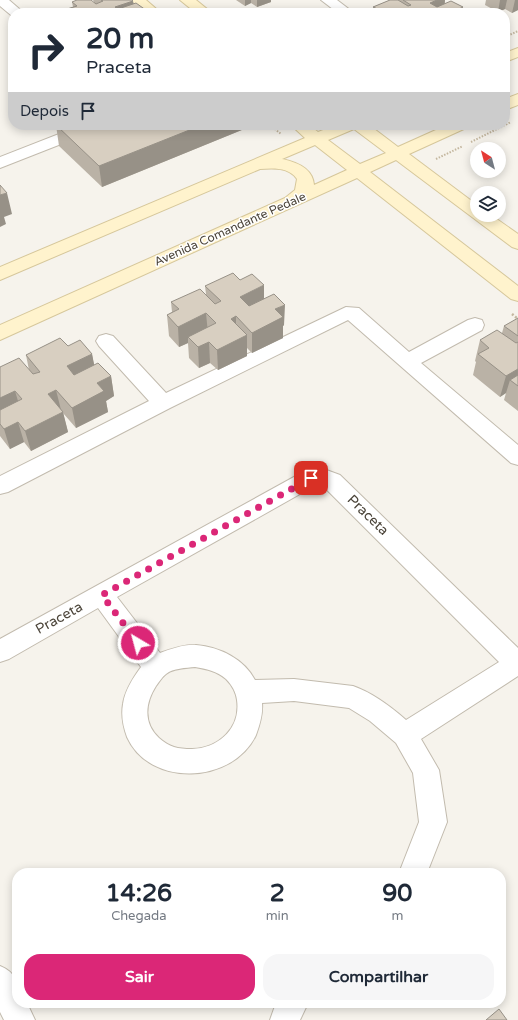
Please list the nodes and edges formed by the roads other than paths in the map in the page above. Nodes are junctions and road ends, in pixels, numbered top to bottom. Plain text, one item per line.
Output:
1 (1, 0) edge
2 (137, 0) edge
3 (187, 0) edge
4 (328, 0) edge
5 (11, 8) edge
6 (147, 8) edge
7 (198, 8) edge
8 (340, 8) edge
9 (83, 130) edge
10 (305, 130) edge
11 (337, 130) edge
12 (366, 130) edge
13 (449, 130) edge
14 (316, 139) junction
15 (398, 153) junction
16 (0, 163) edge
17 (250, 168) junction
18 (358, 171) junction
19 (289, 202) junction
20 (470, 207) edge
21 (490, 222) edge
22 (518, 243) edge
23 (0, 274) edge
24 (518, 295) edge
25 (475, 325) dead end
26 (0, 333) edge
27 (106, 341) dead end
28 (407, 362) junction
29 (163, 403) junction
30 (518, 457) edge
31 (0, 486) edge
32 (102, 595) junction
33 (0, 651) edge
34 (518, 664) edge
35 (156, 667) junction
36 (248, 692) junction
37 (405, 735) junction
38 (415, 868) edge
39 (0, 981) edge
40 (12, 1004) edge
41 (14, 1008) edge
42 (290, 1008) edge
43 (20, 1020) edge
44 (285, 1020) edge

1 - 5 street
2 - 6 street
3 - 7 street
4 - 8 street
9 - 16 street
10 - 14 street
11 - 14 street
12 - 15 street
13 - 15 street, Avenida Comandante Pedale
14 - 17 street
14 - 18 street
15 - 18 street, Avenida Comandante Pedale
15 - 20 street
17 - 19 street
17 - 23 street
18 - 19 street, Avenida Comandante Pedale
18 - 24 street
19 - 26 street, Avenida Comandante Pedale
21 - 22 street
25 - 28 street
27 - 29 street
28 - 29 street
28 - 30 street
29 - 31 street
32 - 33 street, Praceta
32 - 34 street, Praceta
32 - 35 street
34 - 37 street
35 - 36 street
35 - 36 street
36 - 37 street
37 - 38 street
39 - 40 street
41 - 43 street
42 - 44 street

